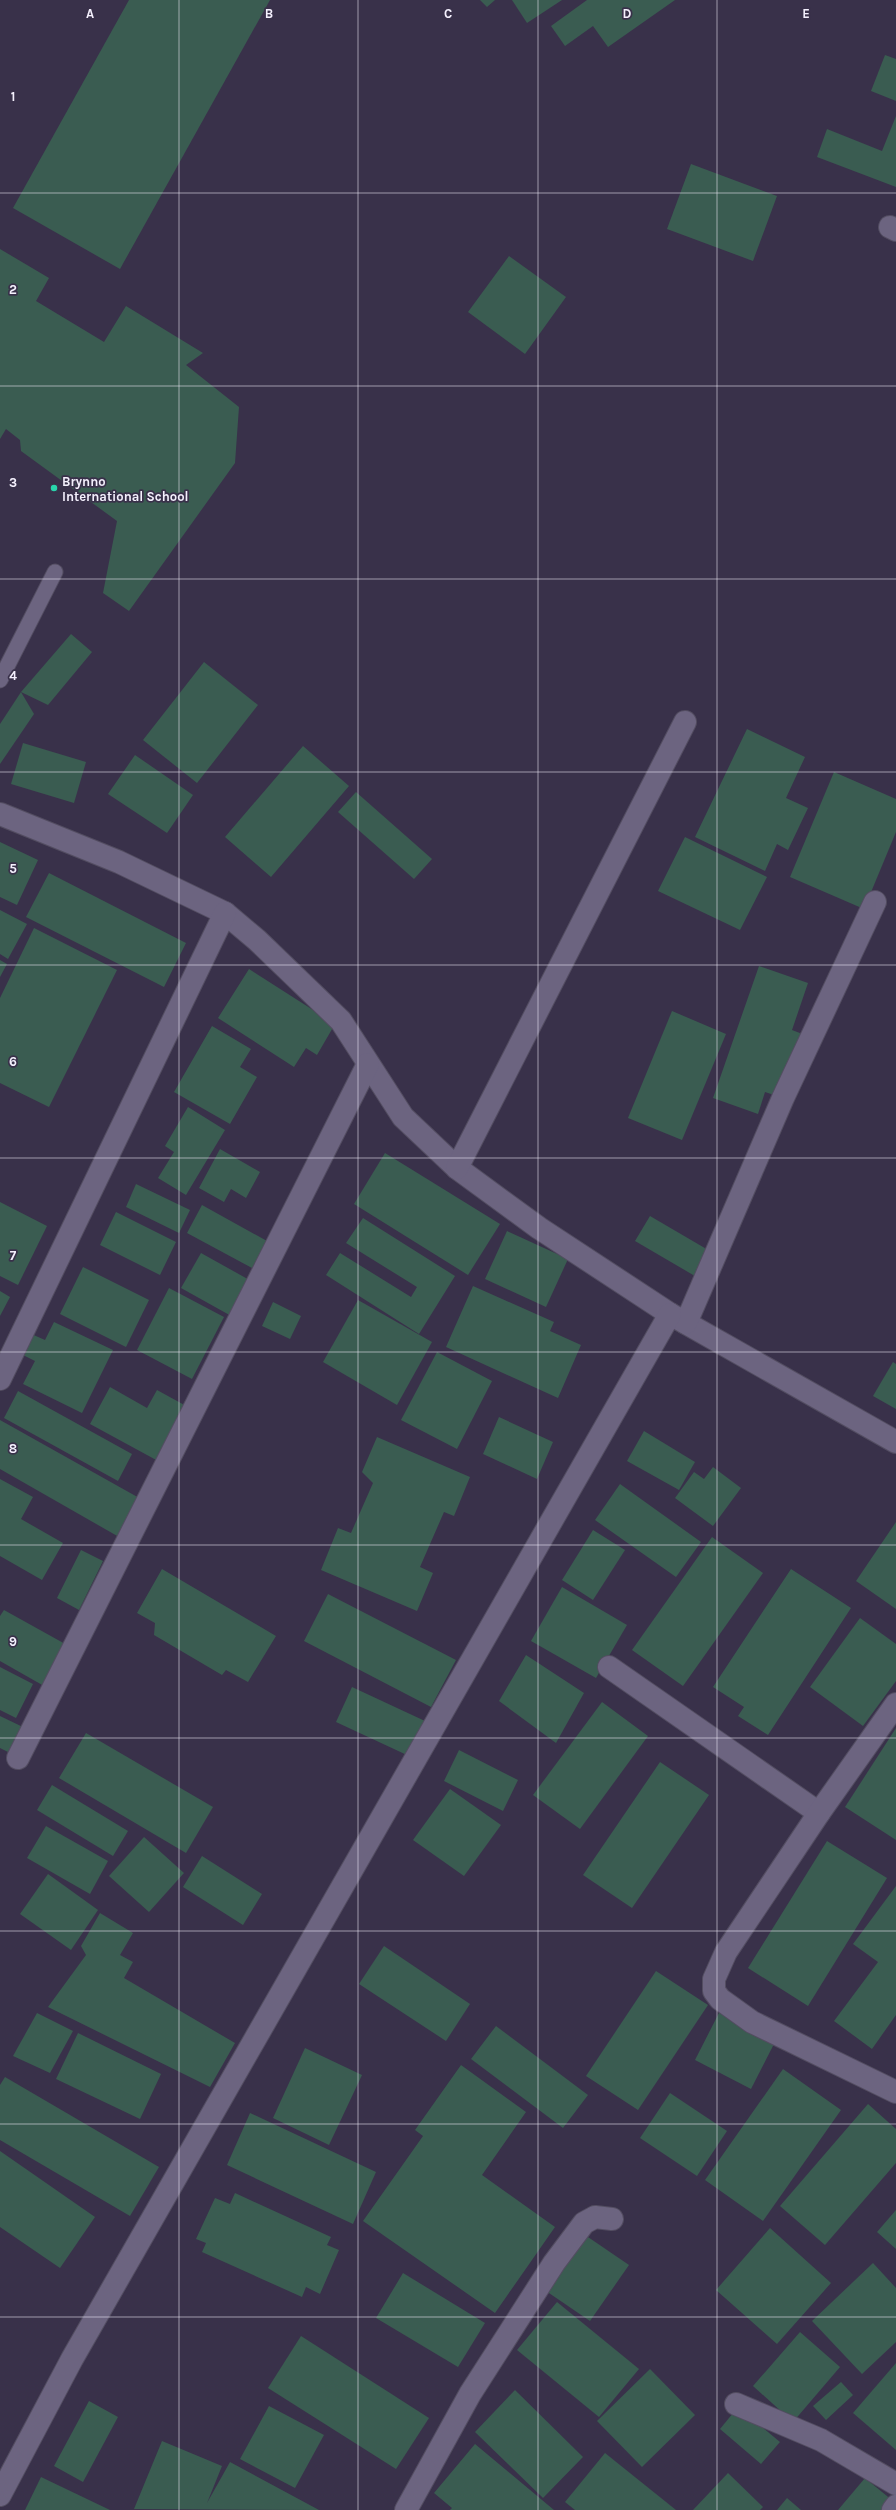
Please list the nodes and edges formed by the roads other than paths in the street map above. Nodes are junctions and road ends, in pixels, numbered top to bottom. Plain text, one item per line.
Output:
1 (55, 572) dead end
2 (0, 680) edge
3 (686, 722) dead end
4 (0, 814) edge
5 (875, 902) dead end
6 (225, 913) junction
7 (368, 1064) junction
8 (457, 1168) junction
9 (678, 1318) junction
10 (0, 1379) edge
11 (896, 1442) edge
12 (609, 1667) dead end
13 (896, 1704) edge
14 (18, 1758) dead end
15 (819, 1812) junction
16 (896, 2092) edge
17 (612, 2219) dead end
18 (736, 2404) dead end
19 (896, 2484) edge
20 (0, 2496) edge
21 (896, 2506) edge
22 (406, 2510) edge
23 (893, 2510) edge

1 - 2 lane
3 - 8 street
4 - 6 street
5 - 9 street
6 - 7 street
6 - 10 street
7 - 8 street
7 - 14 street
8 - 9 street
9 - 11 street
9 - 20 street
12 - 15 street
13 - 15 street
15 - 16 street
17 - 22 street
18 - 19 street
21 - 23 street

